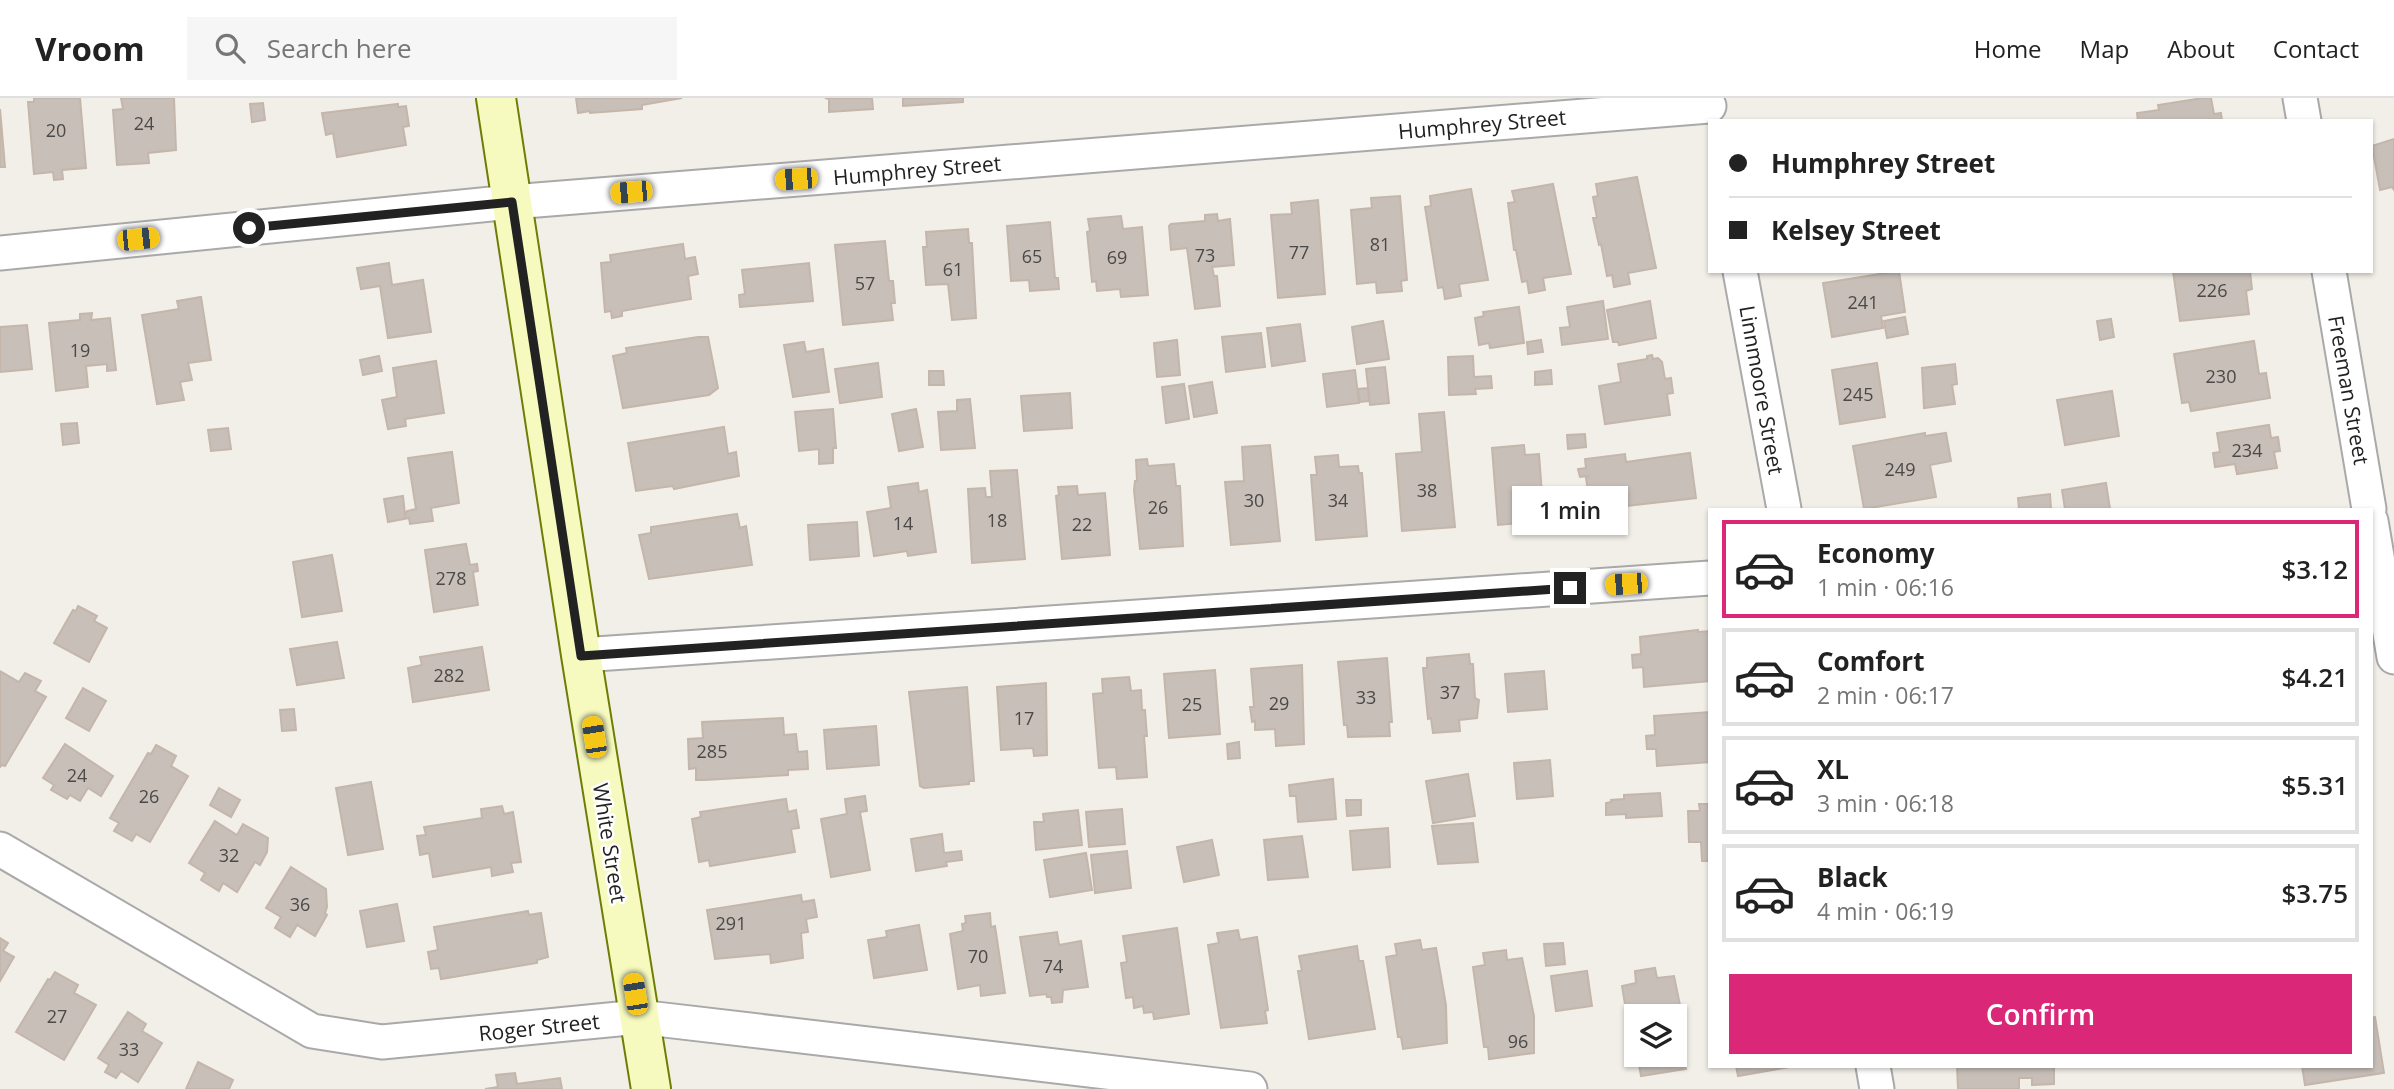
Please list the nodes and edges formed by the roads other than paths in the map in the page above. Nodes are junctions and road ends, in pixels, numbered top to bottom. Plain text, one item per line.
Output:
1 (496, 98) edge
2 (2300, 98) edge
3 (1710, 108) edge
4 (2304, 119) edge
5 (512, 202) junction
6 (0, 253) edge
7 (1740, 273) edge
8 (2329, 273) edge
9 (1784, 508) edge
10 (2369, 508) edge
11 (2373, 534) edge
12 (1708, 578) edge
13 (581, 656) junction
14 (2394, 657) edge
15 (0, 849) edge
16 (639, 1017) junction
17 (1873, 1068) edge
18 (651, 1089) edge
19 (1250, 1089) edge
20 (1877, 1089) edge

1 - 5 main road, White Street
2 - 4 street
3 - 5 street, Humphrey Street
5 - 6 street, Humphrey Street
5 - 13 main road, White Street
7 - 9 street, Linnmoore Street
8 - 10 street, Freeman Street
11 - 14 street
12 - 13 street
13 - 16 main road, White Street
15 - 16 street, Roger Street
16 - 18 main road, White Street
16 - 19 street, Roger Street
17 - 20 street

